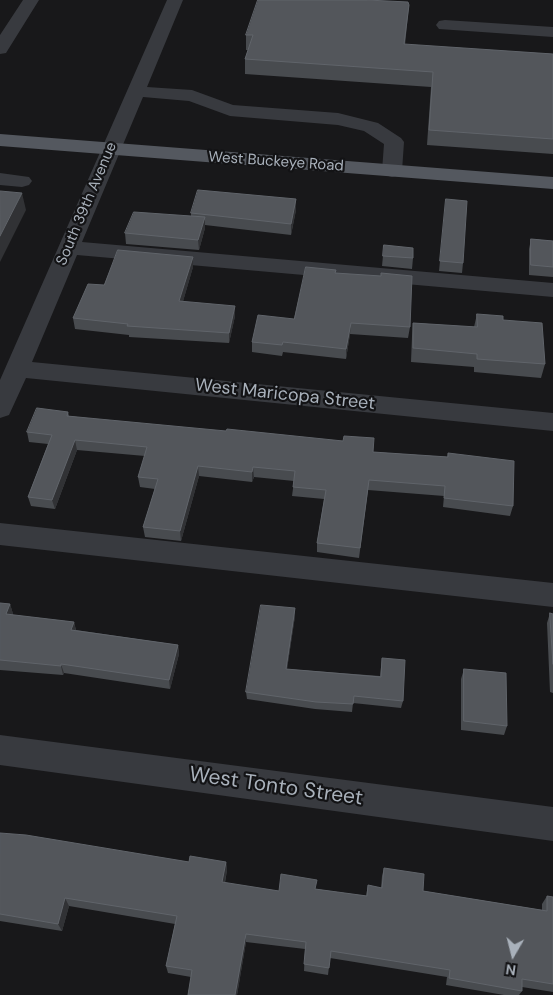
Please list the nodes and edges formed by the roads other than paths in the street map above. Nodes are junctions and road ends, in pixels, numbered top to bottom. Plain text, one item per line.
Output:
1 (31, 0) edge
2 (175, 0) edge
3 (445, 25) dead end
4 (553, 32) edge
5 (0, 49) edge
6 (136, 91) junction
7 (0, 140) edge
8 (110, 149) junction
9 (392, 171) junction
10 (0, 179) edge
11 (22, 181) dead end
12 (553, 183) edge
13 (69, 248) junction
14 (553, 290) edge
15 (18, 369) junction
16 (0, 409) edge
17 (553, 422) edge
18 (0, 534) edge
19 (553, 595) edge
20 (0, 750) edge
21 (553, 824) edge

1 - 5 street
2 - 6 street, South 39th Avenue
3 - 4 street
6 - 8 street, South 39th Avenue
6 - 9 street
7 - 8 main road, West Buckeye Road
8 - 9 main road, West Buckeye Road
8 - 13 street, South 39th Avenue
9 - 12 main road, West Buckeye Road
10 - 11 street
13 - 14 street
13 - 15 street, South 39th Avenue
15 - 16 street, South 39th Avenue
15 - 17 street, West Maricopa Street
18 - 19 street
20 - 21 street, West Tonto Street

